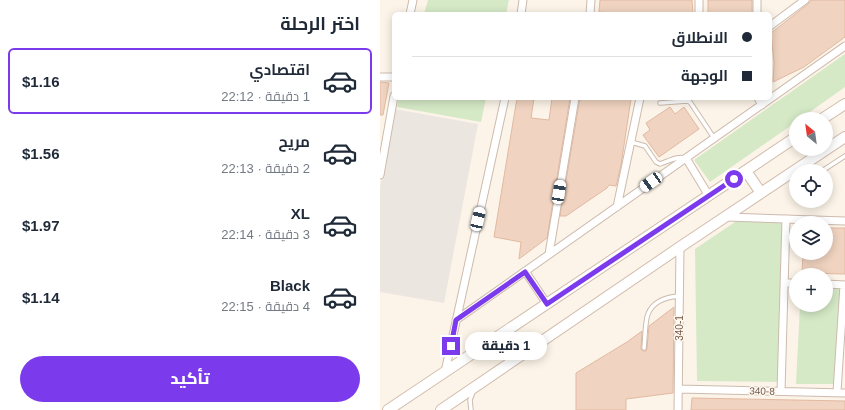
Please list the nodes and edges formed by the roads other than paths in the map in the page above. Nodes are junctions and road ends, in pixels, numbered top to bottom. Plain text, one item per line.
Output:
1 (413, 0) edge
2 (523, 0) edge
3 (591, 0) edge
4 (699, 0) edge
5 (757, 0) edge
6 (805, 0) edge
7 (410, 12) edge
8 (521, 12) edge
9 (590, 12) edge
10 (699, 12) edge
11 (757, 12) edge
12 (772, 25) edge
13 (845, 46) edge
14 (380, 77) edge
15 (392, 77) edge
16 (772, 98) edge
17 (393, 100) edge
18 (505, 100) edge
19 (575, 100) edge
20 (640, 100) edge
21 (759, 100) edge
22 (769, 100) edge
23 (660, 103) dead end
24 (845, 104) edge
25 (762, 105) junction
26 (833, 112) edge
27 (845, 137) edge
28 (714, 138) junction
29 (631, 142) junction
30 (789, 142) edge
31 (845, 156) edge
32 (686, 158) junction
33 (806, 164) edge
34 (833, 164) edge
35 (746, 171) junction
36 (380, 175) edge
37 (789, 176) edge
38 (761, 193) junction
39 (709, 196) junction
40 (617, 207) junction
41 (726, 217) junction
42 (786, 219) junction
43 (845, 221) edge
44 (680, 247) junction
45 (549, 254) junction
46 (525, 272) junction
47 (784, 283) junction
48 (789, 283) edge
49 (833, 284) edge
50 (845, 285) edge
51 (679, 296) junction
52 (547, 304) junction
53 (456, 320) junction
54 (644, 348) dead end
55 (445, 372) junction
56 (475, 387) junction
57 (679, 389) junction
58 (781, 391) junction
59 (837, 392) junction
60 (845, 392) edge
61 (388, 410) edge
62 (441, 410) edge
63 (471, 410) edge
64 (678, 410) edge

1 - 7 street
2 - 8 street
3 - 9 street
4 - 10 street
5 - 11 street
6 - 12 street
13 - 16 street
14 - 15 street
17 - 36 street
18 - 53 street
19 - 45 street
20 - 29 street
21 - 25 street
22 - 25 street
23 - 28 lane
24 - 26 main road
25 - 28 street
27 - 33 main road
28 - 32 street
29 - 32 lane
29 - 40 street
30 - 35 main road
31 - 34 lane
32 - 39 street
32 - 40 street
35 - 38 main road
35 - 39 main road
37 - 38 main road
38 - 41 main road
39 - 52 main road
40 - 45 street
41 - 42 street
41 - 44 main road
42 - 43 street
42 - 47 street
44 - 51 street, 340-1
44 - 56 main road
45 - 46 street
46 - 52 street
46 - 53 street
47 - 48 street
47 - 58 street
49 - 50 street
50 - 59 street
51 - 54 lane
51 - 57 street, 340-1
52 - 55 main road
53 - 55 street
55 - 61 main road
56 - 62 main road
56 - 63 lane
57 - 58 street, 340-8
57 - 64 street, 340-1
58 - 59 street, 340-8
59 - 60 street, 340-8

